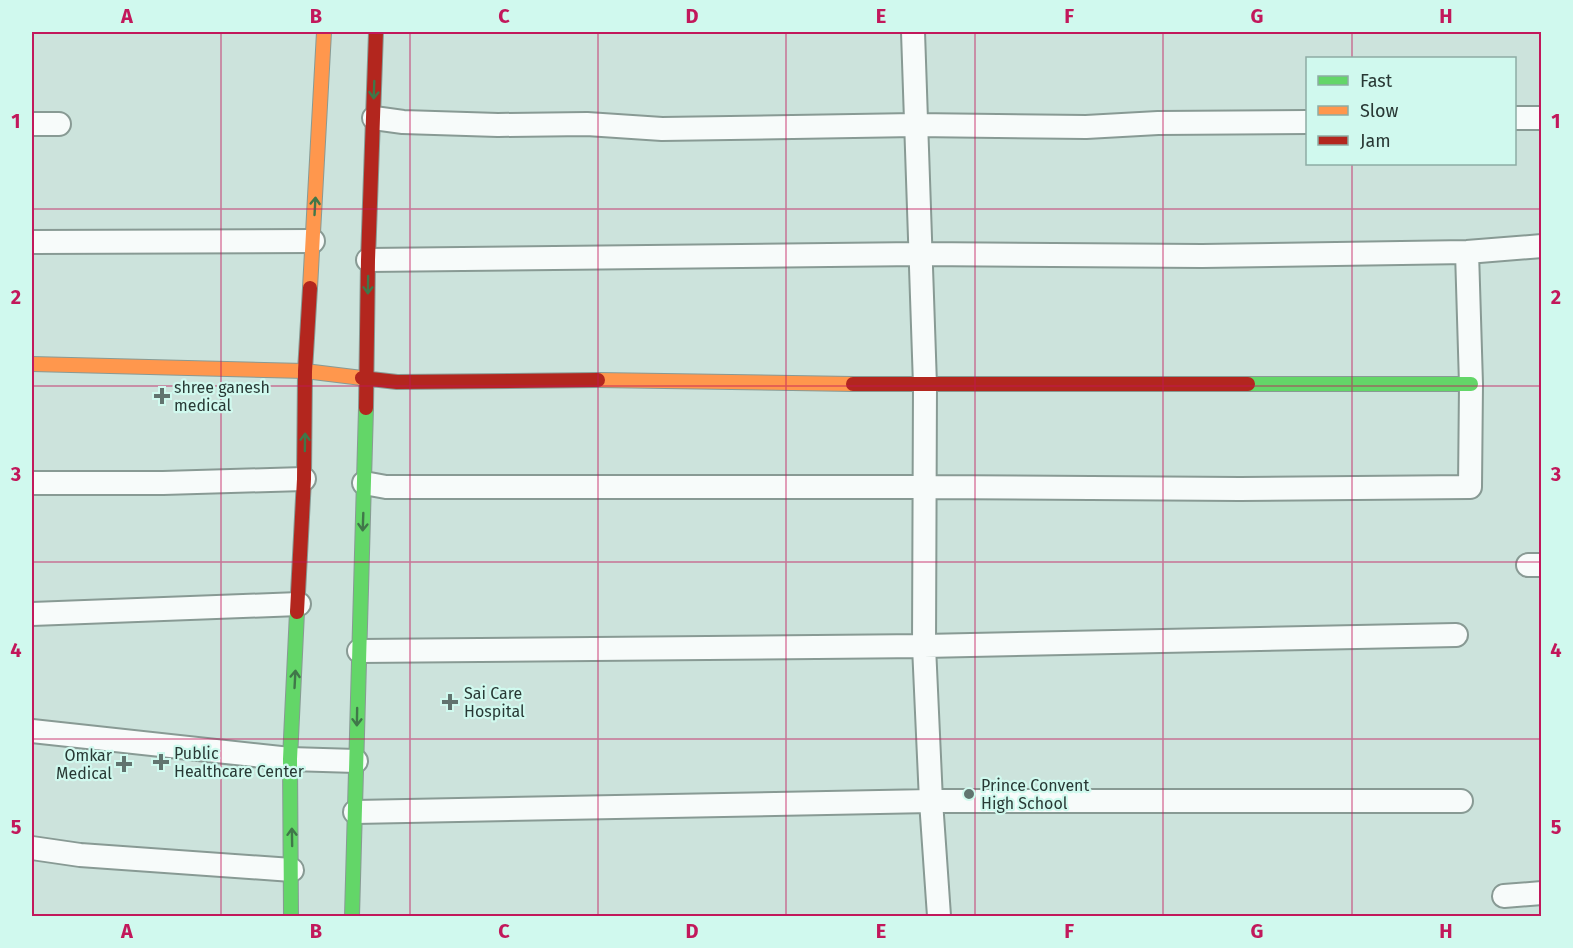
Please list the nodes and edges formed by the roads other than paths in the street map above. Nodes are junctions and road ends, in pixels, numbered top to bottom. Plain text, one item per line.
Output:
1 (324, 32) edge
2 (376, 32) edge
3 (913, 32) edge
4 (374, 118) junction
5 (1516, 118) edge
6 (1542, 118) edge
7 (1306, 122) edge
8 (32, 124) edge
9 (59, 124) dead end
10 (915, 125) junction
11 (313, 241) junction
12 (32, 242) edge
13 (1542, 246) edge
14 (1467, 252) junction
15 (919, 254) junction
16 (368, 261) junction
17 (32, 364) edge
18 (305, 371) junction
19 (367, 380) junction
20 (1472, 384) junction
21 (925, 385) junction
22 (304, 479) junction
23 (32, 483) edge
24 (364, 483) junction
25 (924, 487) junction
26 (299, 604) junction
27 (32, 614) edge
28 (1456, 635) dead end
29 (924, 646) junction
30 (359, 651) junction
31 (32, 731) edge
32 (290, 759) junction
33 (356, 761) junction
34 (931, 801) junction
35 (1461, 801) dead end
36 (354, 812) junction
37 (32, 848) edge
38 (292, 870) junction
39 (1542, 893) edge
40 (1504, 896) dead end
41 (291, 916) edge
42 (352, 916) edge
43 (939, 916) edge

11 -> 1 street
2 -> 4 street
3 - 10 street
4 - 10 street
4 - 16 street
5 - 6 street
7 - 10 street
8 - 9 street
10 - 15 street
11 - 12 street
11 - 18 street
13 - 14 street
14 - 15 street
14 - 20 street
15 - 16 street
15 - 21 street
16 -> 19 street
17 - 18 street
18 - 19 street
22 -> 18 street
19 - 21 street
19 - 24 street
20 - 21 street
20 - 25 street
21 - 25 street
22 - 23 street
22 - 26 street
24 - 25 street
24 -> 30 street
25 - 29 street
26 - 27 street
32 -> 26 street
28 - 29 street
29 - 30 street
29 - 34 street
30 -> 33 street
31 - 32 street
32 - 33 street
38 -> 32 street
33 - 36 street
34 - 35 street
34 - 36 street
34 - 43 street
36 - 42 street
37 - 38 street
38 - 41 street
39 - 40 street

